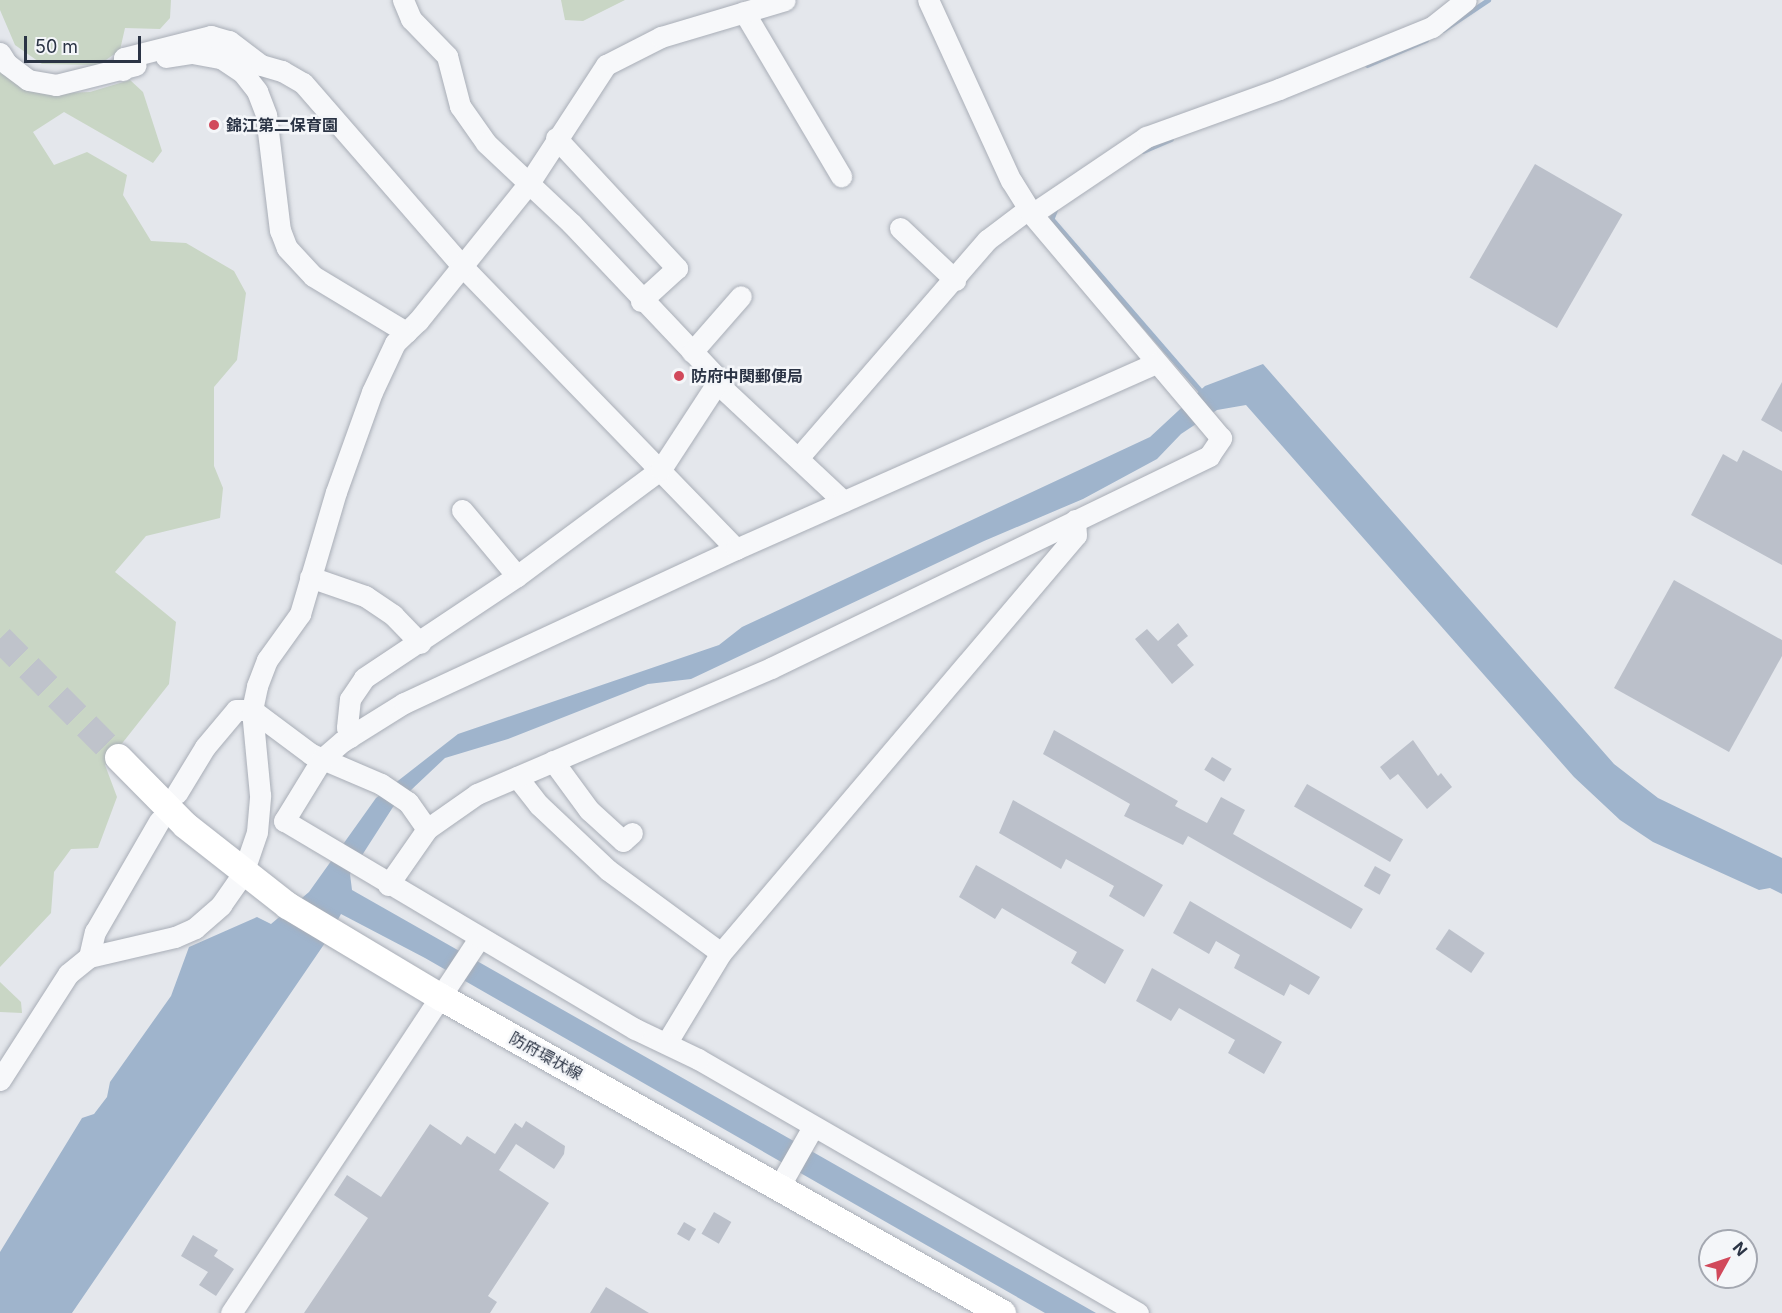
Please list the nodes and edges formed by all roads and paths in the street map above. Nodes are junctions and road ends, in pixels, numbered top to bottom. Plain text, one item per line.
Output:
1 (403, 0) edge
2 (785, 0) edge
3 (927, 0) edge
4 (1466, 0) edge
5 (744, 12) junction
6 (0, 53) edge
7 (123, 70) junction
8 (556, 138) junction
9 (841, 176) dead end
10 (529, 183) junction
11 (1032, 214) junction
12 (900, 228) dead end
13 (462, 266) junction
14 (955, 279) junction
15 (741, 296) dead end
16 (641, 301) junction
17 (406, 332) junction
18 (692, 352) junction
19 (1156, 363) junction
20 (717, 383) junction
21 (799, 457) junction
22 (661, 469) junction
23 (843, 501) junction
24 (462, 510) dead end
25 (1075, 520) junction
26 (736, 549) junction
27 (517, 576) junction
28 (310, 577) junction
29 (420, 643) junction
30 (252, 710) junction
31 (350, 737) junction
32 (118, 758) tunnel mouth
33 (322, 759) junction
34 (553, 762) junction
35 (517, 777) junction
36 (177, 793) dead end
37 (159, 821) dead end
38 (427, 829) junction
39 (632, 833) dead end
40 (243, 873) junction
41 (388, 885) junction
42 (477, 941) junction
43 (721, 953) junction
44 (89, 957) junction
45 (448, 987) junction
46 (667, 1042) junction
47 (0, 1080) edge
48 (811, 1130) junction
49 (779, 1186) junction
50 (231, 1313) edge
51 (1002, 1313) edge
52 (1138, 1313) edge

1 - 10 street
2 - 5 street
3 - 11 street
4 - 11 street
5 - 8 street
5 - 9 street
6 - 7 street
7 - 13 street
7 - 17 street
8 - 10 street
8 - 16 street
10 - 13 street
10 - 16 street
11 - 14 street
11 - 19 street
12 - 14 street
13 - 17 street
13 - 22 street
14 - 21 street
15 - 18 street
16 - 18 street
17 - 28 street
18 - 20 street
19 - 23 street
19 - 25 street
20 - 21 street
20 - 22 street
21 - 23 street
22 - 26 street
22 - 27 street
23 - 26 street
24 - 27 street
25 - 34 street
25 - 43 street
26 - 31 street
27 - 29 street
28 - 29 street
28 - 30 street
29 - 31 street
30 - 33 street
30 - 36 street
30 - 40 street
31 - 33 street
32 - 40 main road, 防府環状線
33 - 38 street
33 - 41 street
34 - 35 street
34 - 39 street
35 - 38 street
35 - 43 street
37 - 44 street
38 - 41 street
40 - 44 street
40 - 45 main road, 防府環状線
41 - 42 street
42 - 45 street
42 - 46 street
43 - 46 street
44 - 47 street
45 - 49 main road, 防府環状線
45 - 50 street
46 - 48 street
48 - 49 street
48 - 52 street
49 - 51 main road, 防府環状線

